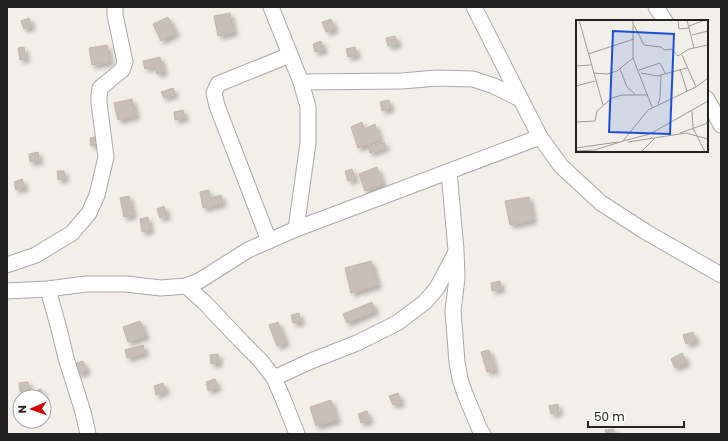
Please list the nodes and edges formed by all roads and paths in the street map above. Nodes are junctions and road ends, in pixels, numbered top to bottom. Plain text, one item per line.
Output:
1 (115, 7) edge
2 (271, 7) edge
3 (474, 7) edge
4 (656, 7) edge
5 (664, 20) edge
6 (290, 55) junction
7 (301, 82) junction
8 (520, 99) junction
9 (708, 101) edge
10 (721, 125) edge
11 (540, 137) junction
12 (449, 172) junction
13 (296, 229) junction
14 (269, 241) junction
15 (456, 250) junction
16 (7, 265) edge
17 (721, 275) edge
18 (186, 286) junction
19 (48, 289) junction
20 (7, 291) edge
21 (274, 378) junction
22 (88, 434) edge
23 (297, 434) edge
24 (483, 434) edge

1 - 16 street
2 - 6 street
3 - 8 street
4 - 5 street
6 - 7 street
6 - 14 street
7 - 8 street
7 - 13 street
8 - 11 street
9 - 10 street
11 - 12 street
11 - 17 street
12 - 13 street
12 - 15 street
13 - 14 street
14 - 18 street
15 - 21 street
15 - 24 street
18 - 19 street
18 - 21 street
19 - 20 street
19 - 22 street
21 - 23 street

